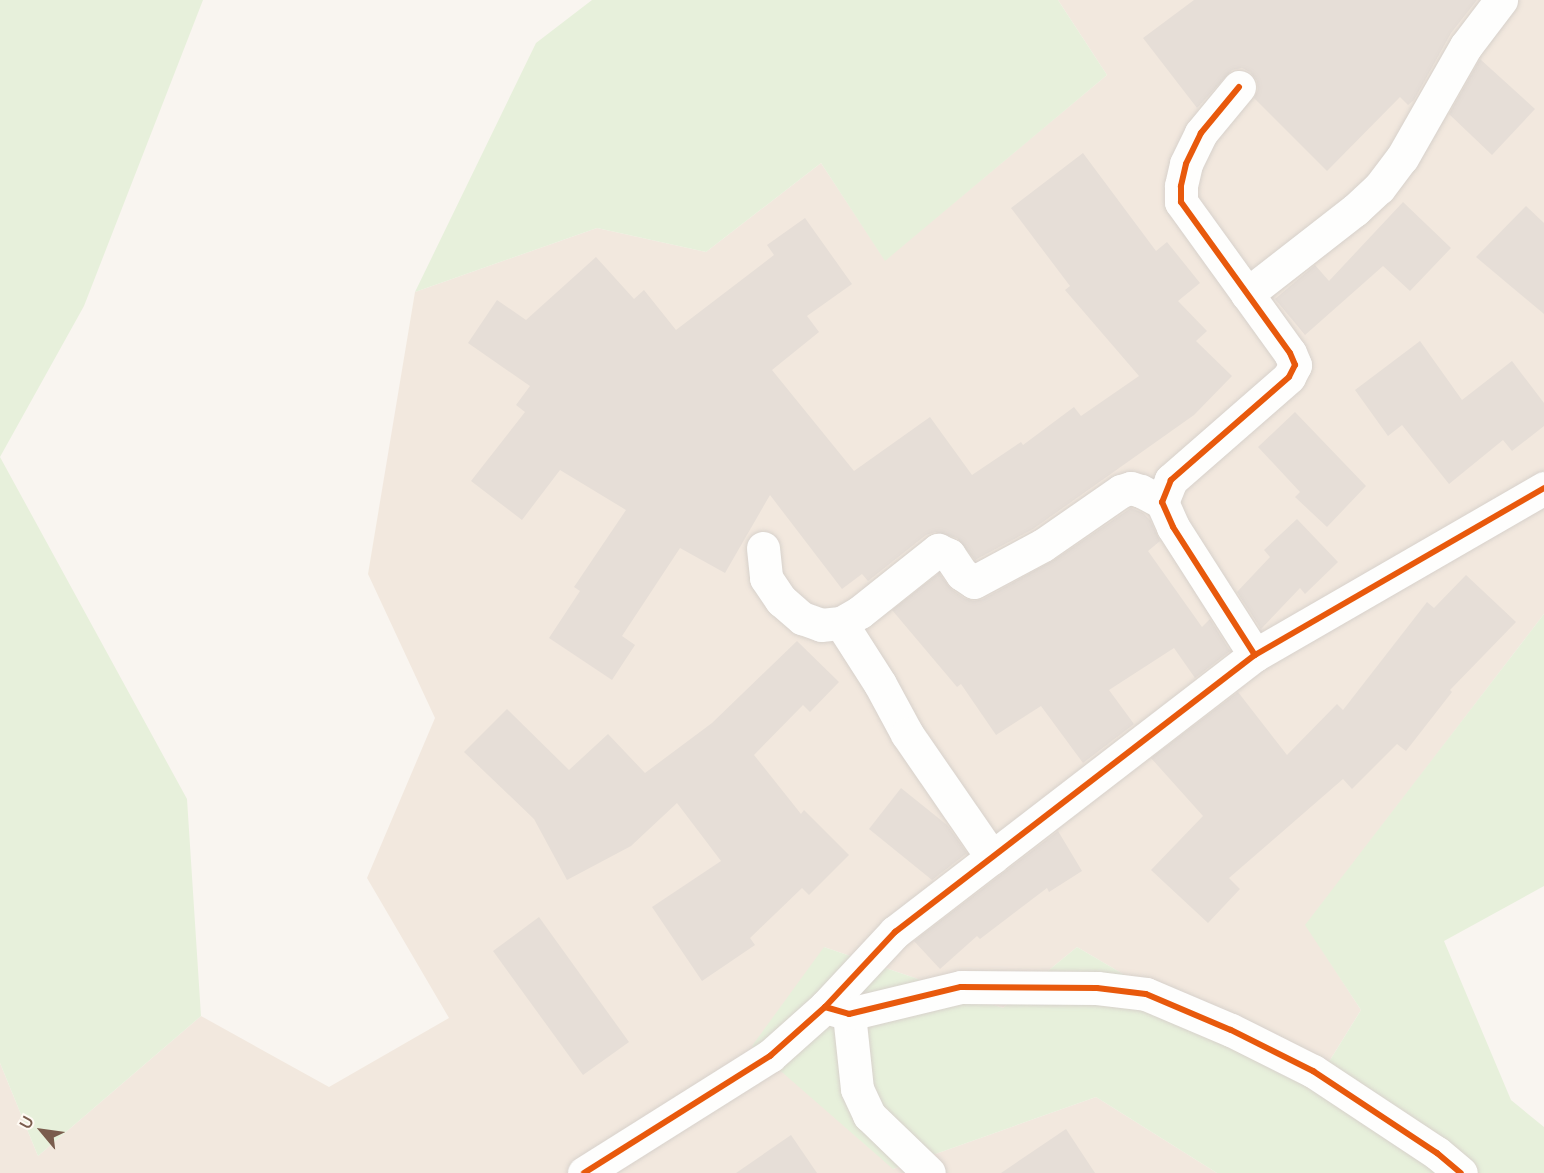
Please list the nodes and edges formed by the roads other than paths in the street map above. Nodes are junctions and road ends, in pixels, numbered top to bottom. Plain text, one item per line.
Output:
1 (1501, 0) edge
2 (1239, 87) dead end
3 (1247, 294) junction
4 (1544, 488) edge
5 (1162, 502) junction
6 (763, 548) dead end
7 (841, 623) junction
8 (1255, 655) junction
9 (992, 857) junction
10 (837, 1011) junction
11 (584, 1173) edge
12 (929, 1173) edge
13 (1461, 1173) edge

1 - 3 street
2 - 3 street
3 - 5 street
4 - 8 street
5 - 7 street
5 - 8 street
6 - 7 street
7 - 9 street
8 - 9 street
9 - 10 street
10 - 11 street
10 - 12 street
10 - 13 street

